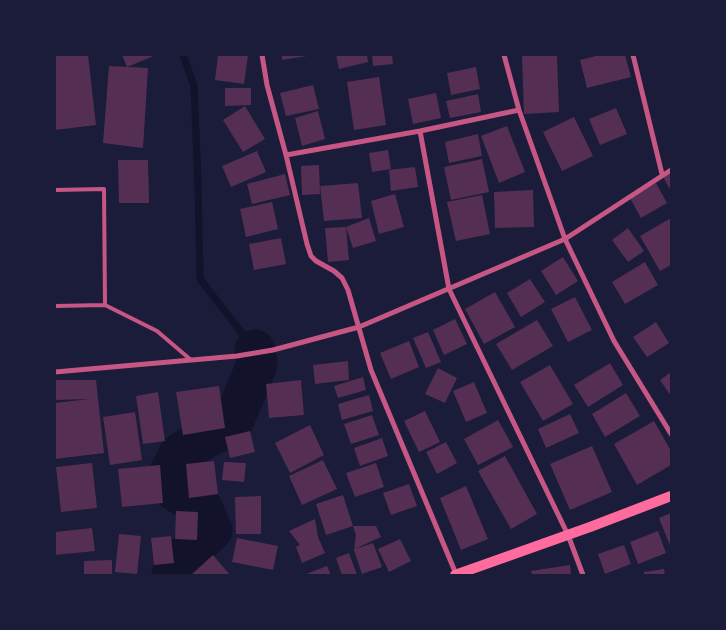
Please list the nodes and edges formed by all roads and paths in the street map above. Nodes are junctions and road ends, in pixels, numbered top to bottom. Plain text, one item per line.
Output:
1 (262, 55) edge
2 (504, 55) edge
3 (633, 55) edge
4 (519, 110) junction
5 (420, 132) junction
6 (286, 155) junction
7 (671, 170) edge
8 (662, 174) junction
9 (55, 190) edge
10 (566, 239) junction
11 (449, 289) junction
12 (105, 305) junction
13 (55, 306) edge
14 (359, 327) junction
15 (191, 360) junction
16 (55, 372) edge
17 (671, 434) edge
18 (671, 496) edge
19 (568, 535) junction
20 (456, 575) edge
21 (583, 575) edge

1 - 6 street
2 - 4 street
3 - 8 street
4 - 5 street
4 - 10 street
5 - 6 street
5 - 11 street
6 - 14 street
7 - 8 street
8 - 10 street
9 - 12 lane
10 - 11 street
10 - 17 street
11 - 14 street
11 - 19 street
12 - 13 lane
12 - 15 lane
14 - 15 street
14 - 20 street
15 - 16 street
18 - 19 main road
19 - 20 main road
19 - 21 street

